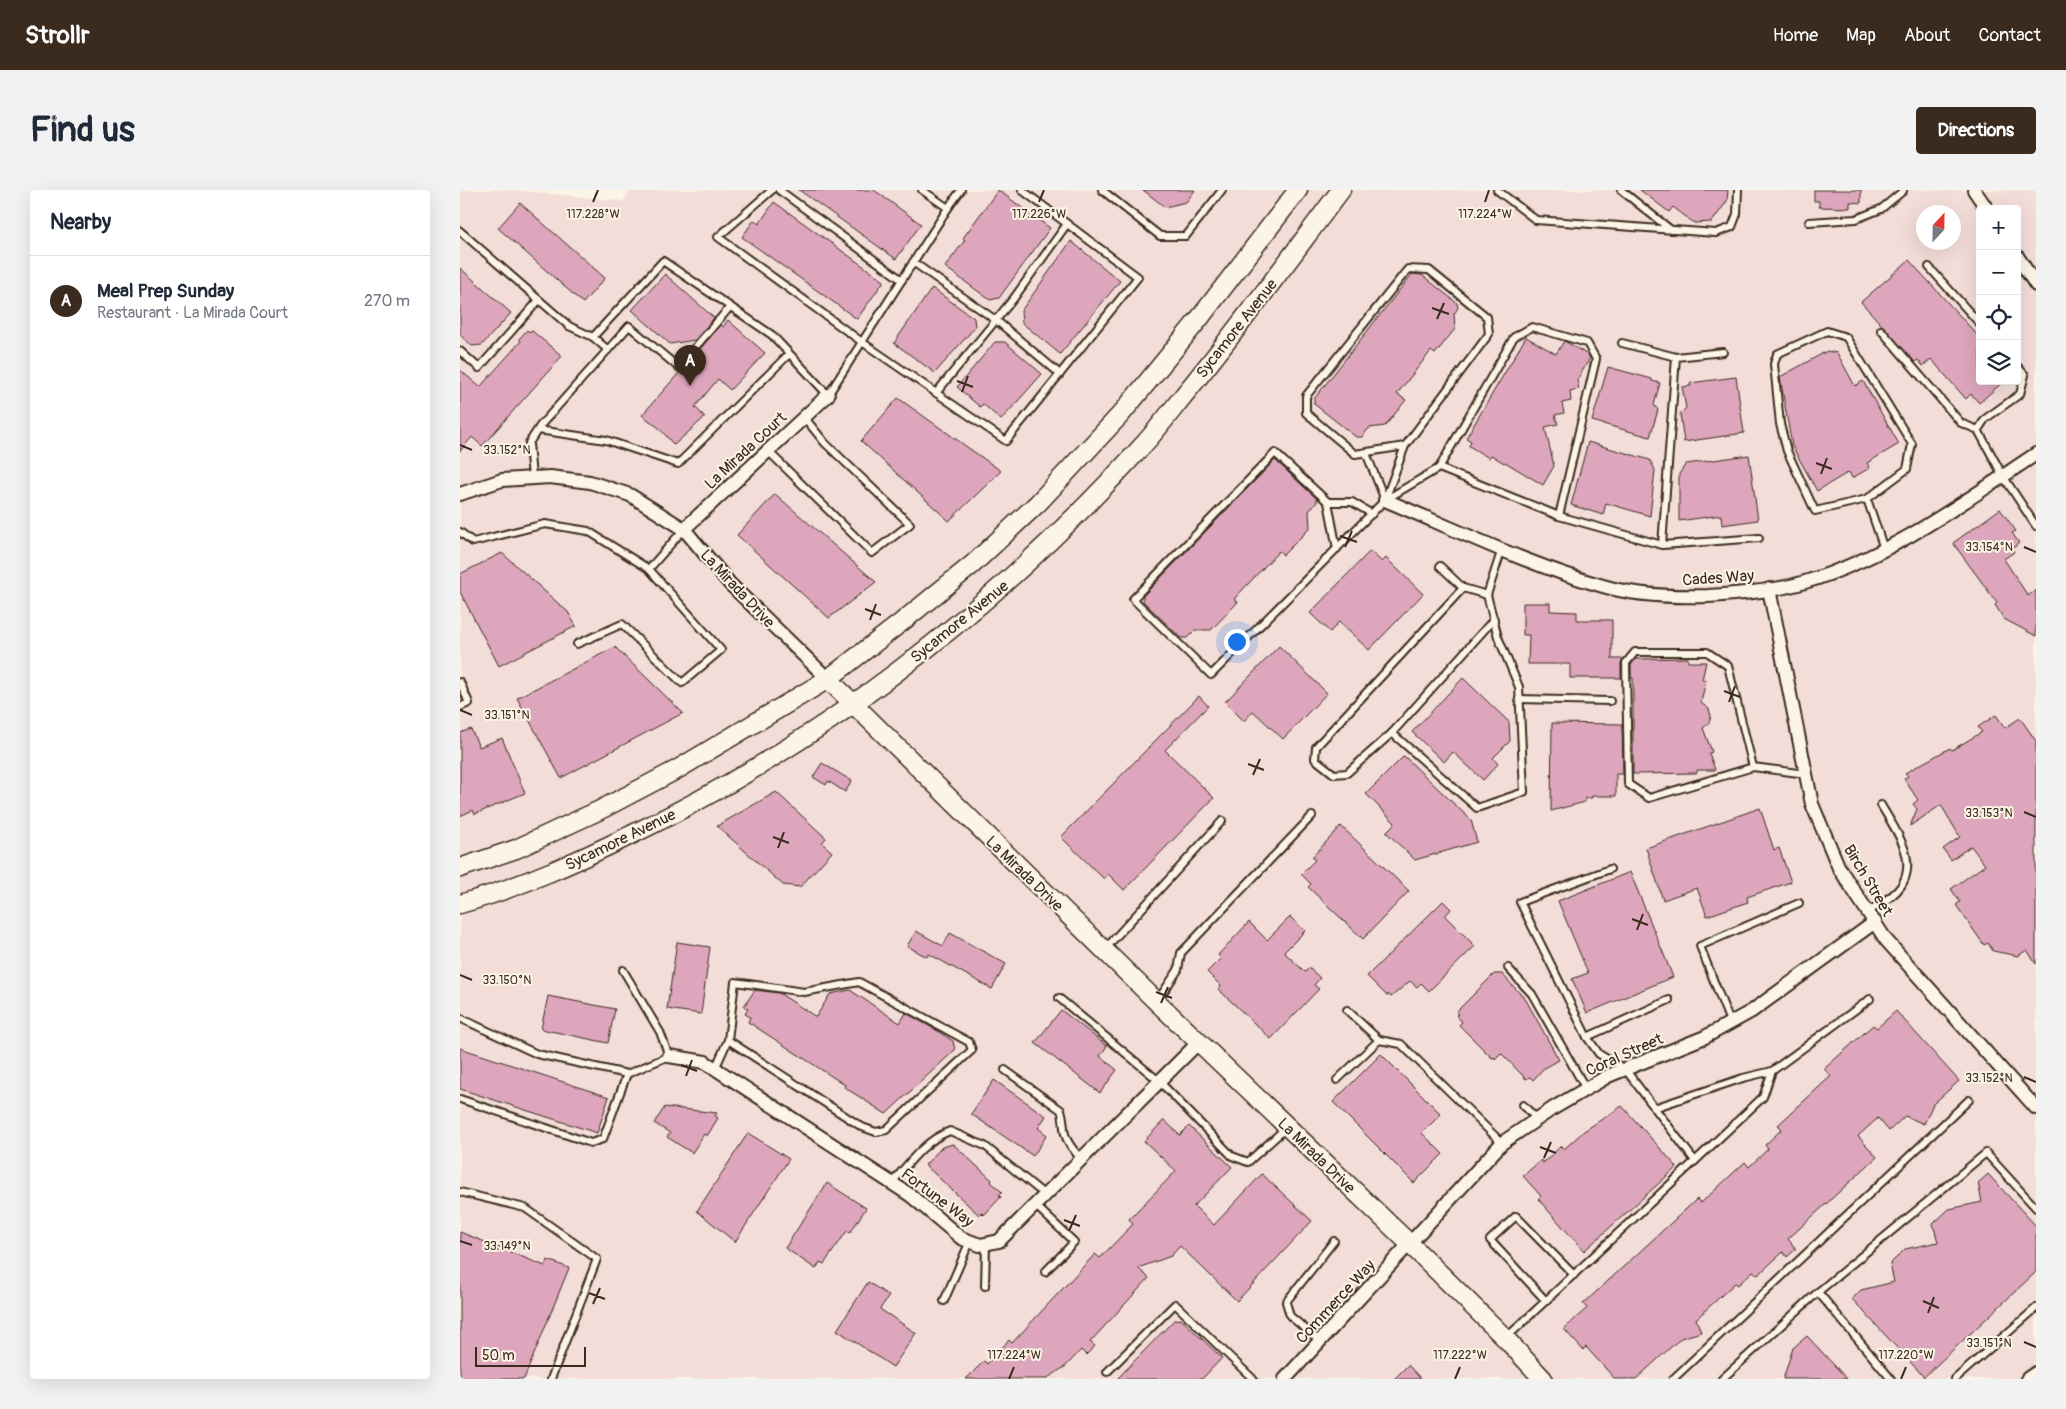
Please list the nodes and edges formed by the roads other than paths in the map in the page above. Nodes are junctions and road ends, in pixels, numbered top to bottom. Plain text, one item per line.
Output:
1 (772, 190) edge
2 (779, 190) edge
3 (922, 190) edge
4 (961, 190) edge
5 (1022, 190) edge
6 (1102, 190) edge
7 (1222, 190) edge
8 (1298, 190) edge
9 (1340, 190) edge
10 (1497, 190) edge
11 (1621, 190) edge
12 (1738, 190) edge
13 (1903, 190) edge
14 (1974, 190) edge
15 (1984, 205) edge
16 (948, 208) junction
17 (1809, 222) dead end
18 (1067, 224) junction
19 (1670, 230) junction
20 (460, 231) edge
21 (914, 262) junction
22 (2021, 262) edge
23 (1929, 267) dead end
24 (902, 280) junction
25 (2036, 285) edge
26 (540, 300) junction
27 (730, 307) junction
28 (1976, 320) edge
29 (996, 321) junction
30 (1881, 330) dead end
31 (593, 337) junction
32 (862, 342) junction
33 (1622, 343) dead end
34 (608, 350) junction
35 (460, 351) edge
36 (1723, 352) dead end
37 (789, 354) junction
38 (1676, 357) junction
39 (2021, 370) edge
40 (1060, 374) junction
41 (936, 393) junction
42 (828, 395) junction
43 (804, 416) junction
44 (538, 430) junction
45 (1978, 430) junction
46 (1404, 446) junction
47 (768, 451) junction
48 (1366, 452) junction
49 (2036, 454) edge
50 (1439, 468) junction
51 (2003, 476) junction
52 (532, 478) junction
53 (460, 494) edge
54 (1867, 499) junction
55 (1385, 500) junction
56 (1328, 502) junction
57 (1372, 514) junction
58 (1559, 516) junction
59 (2036, 526) edge
60 (684, 529) junction
61 (460, 532) edge
62 (1759, 538) dead end
63 (1662, 545) junction
64 (1337, 549) junction
65 (1502, 549) junction
66 (1884, 549) junction
67 (1440, 566) dead end
68 (649, 569) junction
69 (1463, 588) junction
70 (1769, 589) junction
71 (1487, 595) junction
72 (1494, 620) junction
73 (577, 644) dead end
74 (828, 679) junction
75 (460, 682) edge
76 (1519, 699) junction
77 (1610, 702) dead end
78 (853, 705) junction
79 (460, 706) edge
80 (1392, 733) junction
81 (1753, 767) junction
82 (1806, 774) junction
83 (1881, 805) dead end
84 (1312, 816) dead end
85 (1222, 821) dead end
86 (460, 868) edge
87 (1610, 869) dead end
88 (1798, 903) dead end
89 (460, 904) edge
90 (1871, 917) junction
91 (1104, 950) junction
92 (1508, 968) dead end
93 (623, 970) dead end
94 (1059, 998) dead end
95 (1870, 999) dead end
96 (1669, 1000) dead end
97 (1157, 1002) junction
98 (1347, 1010) dead end
99 (460, 1018) edge
100 (1730, 1022) junction
101 (1587, 1038) junction
102 (728, 1040) junction
103 (1379, 1040) junction
104 (1199, 1042) junction
105 (669, 1056) junction
106 (715, 1069) junction
107 (1625, 1069) junction
108 (1005, 1070) dead end
109 (1772, 1071) junction
110 (627, 1074) junction
111 (1337, 1080) dead end
112 (1159, 1081) junction
113 (1586, 1089) junction
114 (460, 1099) edge
115 (1969, 1100) dead end
116 (1523, 1106) dead end
117 (1654, 1108) junction
118 (2036, 1108) edge
119 (1537, 1119) junction
120 (1288, 1127) junction
121 (1502, 1143) junction
122 (1081, 1159) junction
123 (1695, 1161) junction
124 (892, 1183) junction
125 (460, 1192) edge
126 (1045, 1195) junction
127 (1035, 1205) junction
128 (2036, 1208) edge
129 (970, 1241) junction
130 (1334, 1241) dead end
131 (986, 1244) junction
132 (1410, 1244) junction
133 (1045, 1272) dead end
134 (1574, 1275) junction
135 (985, 1286) dead end
136 (1818, 1292) junction
137 (944, 1300) dead end
138 (1546, 1301) junction
139 (2036, 1308) edge
140 (1506, 1339) junction
141 (1320, 1341) junction
142 (1106, 1372) dead end
143 (2036, 1372) edge
144 (551, 1379) edge
145 (1253, 1379) edge
146 (1285, 1379) edge
147 (1543, 1379) edge
148 (1673, 1379) edge
149 (1722, 1379) edge
150 (1891, 1379) edge
151 (1955, 1379) edge
152 (2027, 1379) edge

1 - 32 lane
2 - 24 lane
3 - 16 lane
4 - 16 lane
5 - 18 lane
6 - 7 lane
8 - 74 main road
9 - 78 main road, Sycamore Avenue
10 - 19 lane
11 - 19 lane
12 - 19 lane
13 - 17 lane
14 - 15 street
16 - 21 lane
18 - 29 lane
18 - 40 lane
20 - 26 lane
21 - 24 lane
21 - 29 lane
22 - 25 street
23 - 28 lane
24 - 32 lane
26 - 31 lane
26 - 35 lane
27 - 31 lane
27 - 34 lane
27 - 37 lane
29 - 40 lane
29 - 41 lane
30 - 45 lane
31 - 34 lane
32 - 41 lane
32 - 42 lane
33 - 38 lane
34 - 44 lane
36 - 38 lane
37 - 42 lane
37 - 44 lane
38 - 63 lane
39 - 45 lane
40 - 41 lane
42 - 43 street, La Mirada Court
43 - 47 street, La Mirada Court
43 - 47 lane
44 - 52 lane
45 - 51 lane
46 - 48 lane
46 - 48 lane
46 - 55 lane
47 - 60 street, La Mirada Court
48 - 55 lane
49 - 51 street, Cades Way
50 - 55 lane
50 - 58 lane
50 - 58 lane
51 - 59 lane
51 - 66 street, Cades Way
52 - 53 street, La Mirada Drive
52 - 60 street, La Mirada Drive
54 - 54 lane
54 - 66 lane
55 - 57 lane
55 - 65 street, Cades Way
56 - 57 lane
56 - 64 lane
56 - 64 lane
57 - 64 lane
58 - 63 lane
60 - 68 lane
60 - 74 street, La Mirada Drive
61 - 68 lane
62 - 63 lane
65 - 70 street, Cades Way
65 - 71 lane
66 - 70 street, Cades Way
67 - 69 lane
68 - 73 lane
69 - 71 lane
69 - 80 lane
70 - 82 street, Birch Street
71 - 72 lane
72 - 76 lane
72 - 80 lane
74 - 78 main road, La Mirada Drive
74 - 86 main road
75 - 79 lane
76 - 77 lane
76 - 80 lane
78 - 89 main road, Sycamore Avenue
78 - 91 main road, La Mirada Drive
81 - 81 lane
81 - 82 lane
82 - 90 street, Birch Street
83 - 90 lane
84 - 97 lane
85 - 91 lane
87 - 101 lane
88 - 100 lane
90 - 100 street, Coral Street
90 - 118 street, Birch Street
91 - 97 main road, La Mirada Drive
92 - 113 lane
93 - 105 lane
94 - 112 lane
95 - 109 lane
96 - 101 lane
97 - 104 main road, La Mirada Drive
98 - 103 lane
99 - 110 lane
100 - 107 street, Coral Street
101 - 107 lane
102 - 102 lane
102 - 106 lane
103 - 111 lane
103 - 121 lane
104 - 112 street, Fortune Way
104 - 120 main road, La Mirada Drive
105 - 106 street, Fortune Way
105 - 110 lane
106 - 124 street, Fortune Way
107 - 113 street, Coral Street
107 - 117 lane
108 - 122 lane
109 - 117 lane
109 - 123 lane
110 - 114 lane
112 - 120 lane
112 - 122 street, Fortune Way
113 - 119 street, Coral Street
115 - 148 lane
116 - 119 lane
117 - 123 lane
119 - 121 street, Coral Street
120 - 132 main road, La Mirada Drive
121 - 132 street, Coral Street
122 - 126 street, Fortune Way
123 - 134 lane
124 - 126 lane
124 - 129 street, Fortune Way
125 - 144 lane
126 - 127 street, Fortune Way
127 - 131 street, Fortune Way
127 - 133 lane
128 - 136 lane
129 - 131 street, Fortune Way
129 - 137 lane
130 - 141 lane
131 - 135 lane
132 - 140 main road, La Mirada Drive
132 - 141 street, Commerce Way
134 - 138 lane
134 - 138 lane
136 - 149 lane
136 - 150 lane
138 - 140 lane
139 - 151 lane
140 - 147 main road, La Mirada Drive
141 - 146 street, Commerce Way
142 - 145 lane
143 - 152 street

